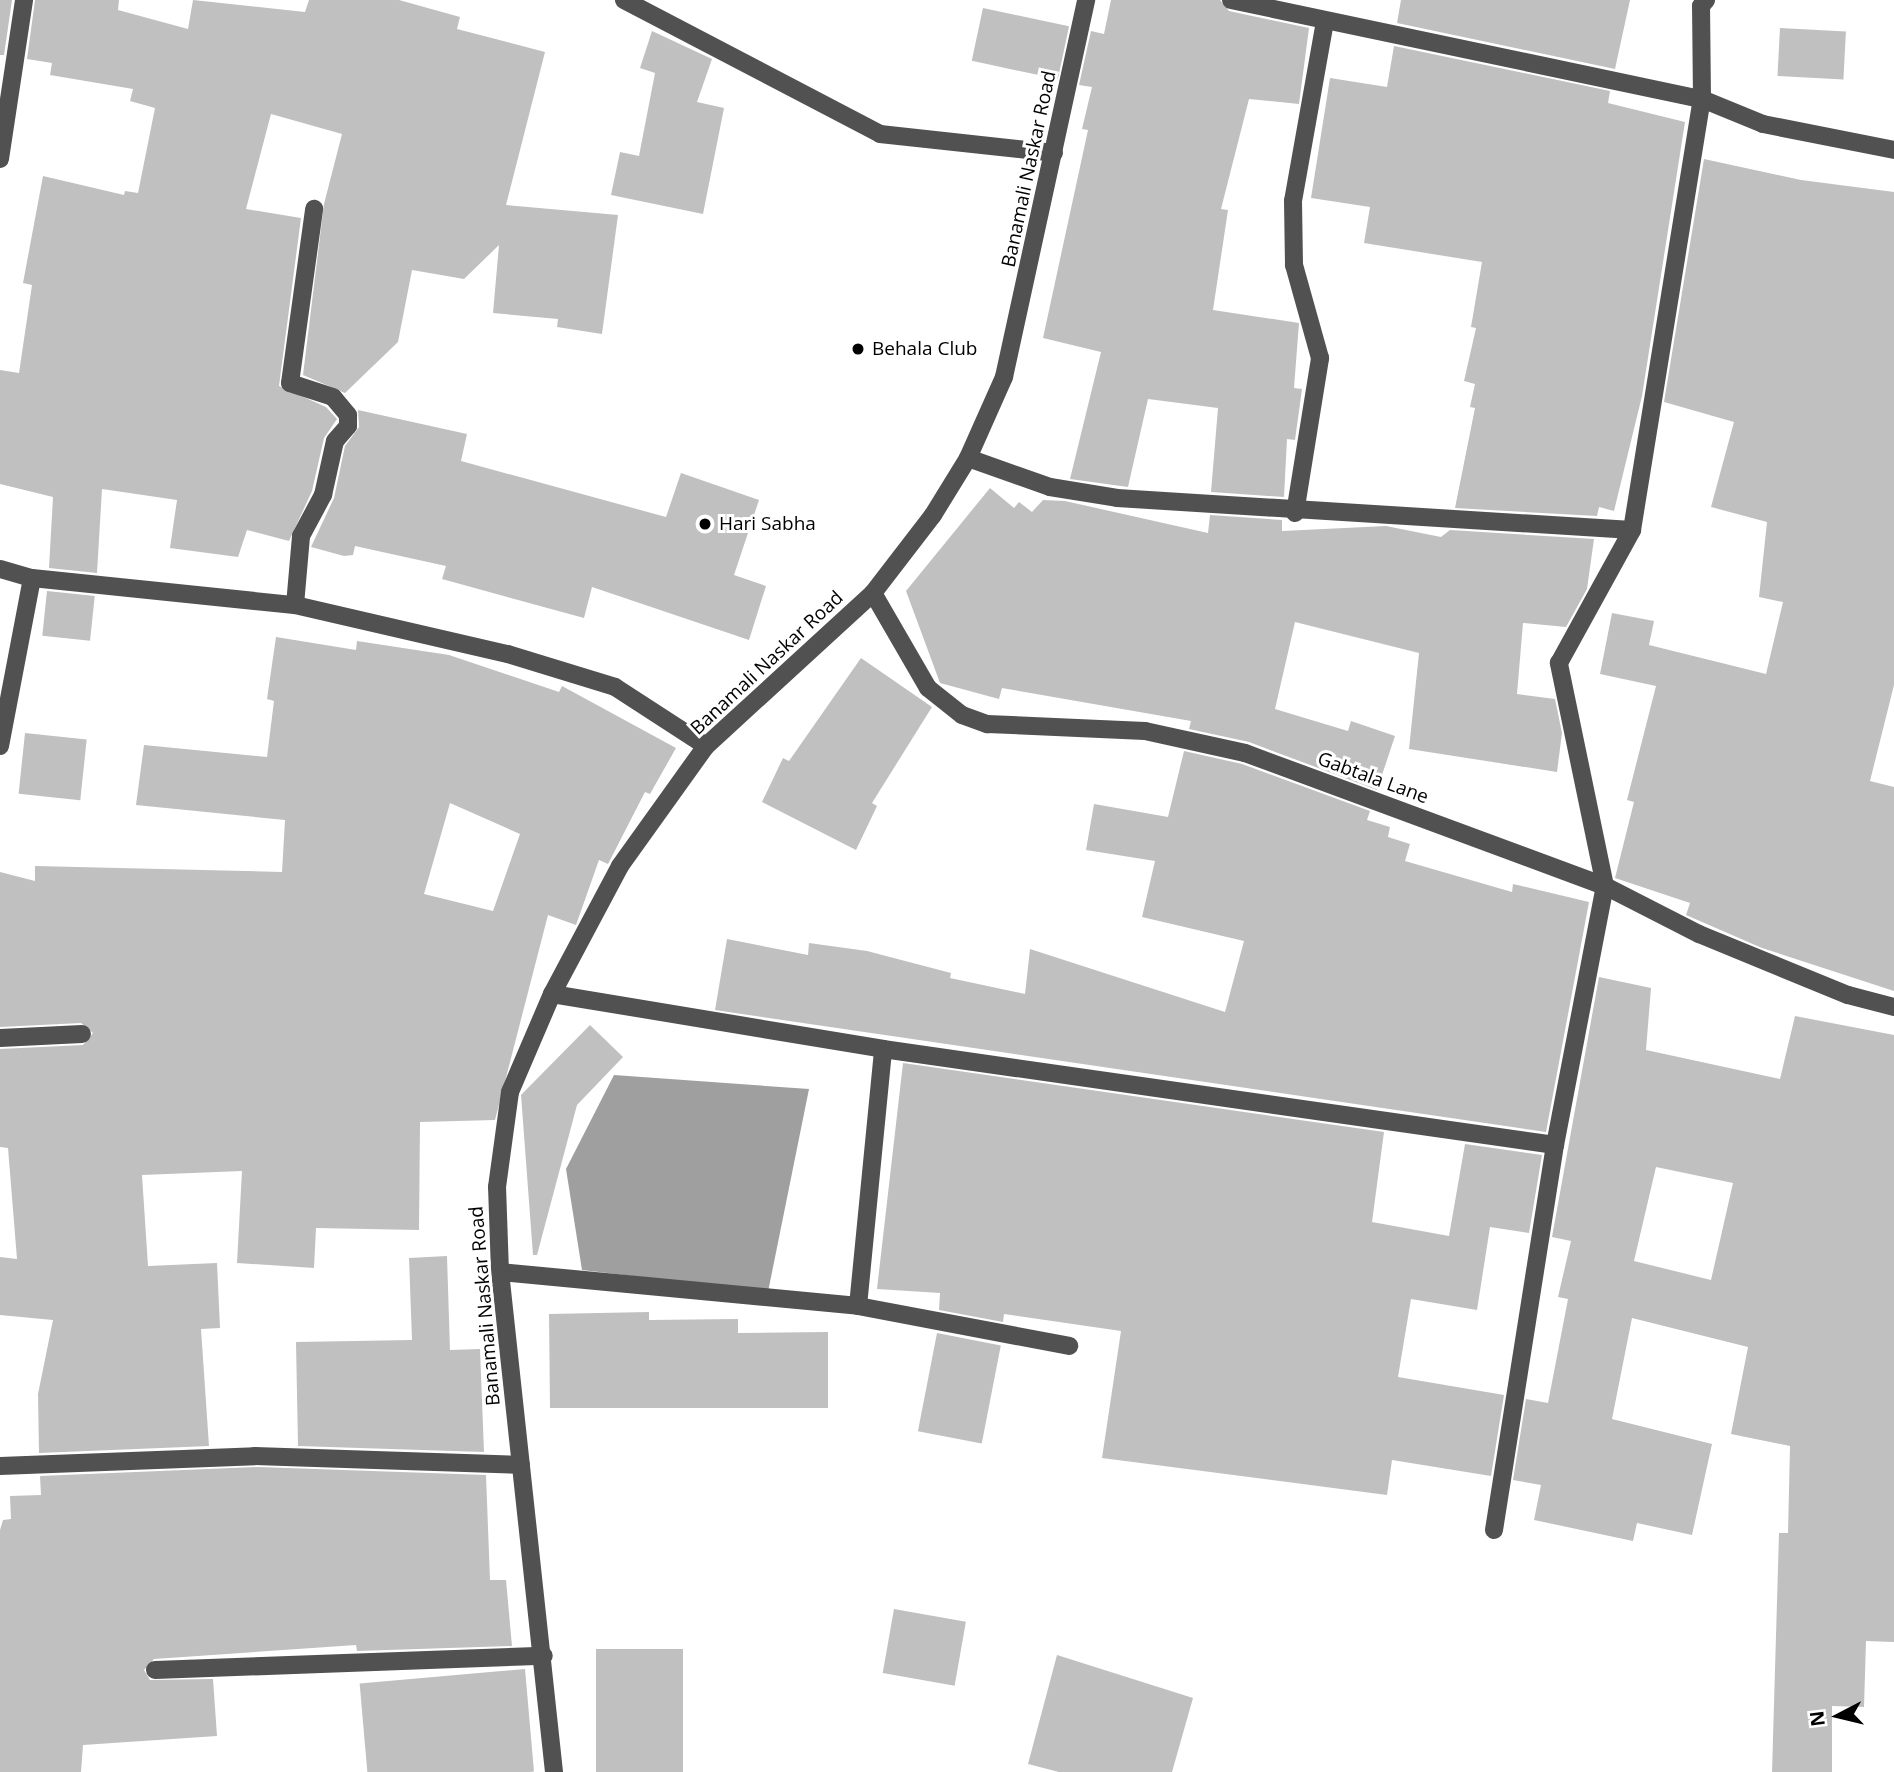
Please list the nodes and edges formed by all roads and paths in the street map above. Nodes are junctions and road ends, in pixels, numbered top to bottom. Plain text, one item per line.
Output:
1 (24, 0) edge
2 (624, 0) edge
3 (1086, 0) edge
4 (1231, 0) edge
5 (1706, 0) edge
6 (1325, 22) junction
7 (1702, 99) junction
8 (1, 133) edge
9 (1894, 150) edge
10 (1054, 153) junction
11 (0, 159) edge
12 (314, 209) dead end
13 (968, 458) junction
14 (1295, 513) junction
15 (1632, 530) junction
16 (0, 569) edge
17 (32, 578) junction
18 (873, 593) junction
19 (295, 605) junction
20 (0, 746) edge
21 (706, 746) junction
22 (1605, 886) junction
23 (552, 993) junction
24 (1894, 1007) edge
25 (82, 1034) dead end
26 (0, 1038) edge
27 (883, 1049) junction
28 (1555, 1145) junction
29 (500, 1272) junction
30 (858, 1306) junction
31 (1069, 1346) dead end
32 (521, 1465) junction
33 (0, 1466) edge
34 (1494, 1530) dead end
35 (544, 1656) junction
36 (155, 1670) dead end
37 (554, 1772) edge

1 - 8 street
2 - 10 street
3 - 10 street, Banamali Naskar Road
4 - 6 street
5 - 7 street
6 - 7 street
6 - 14 street
7 - 9 street
7 - 15 street
8 - 11 street
10 - 13 street, Banamali Naskar Road
12 - 19 street
13 - 14 street
13 - 18 street, Banamali Naskar Road
14 - 15 street
15 - 22 street
16 - 17 street
17 - 19 street
17 - 20 street
18 - 21 street, Banamali Naskar Road
18 - 22 street, Gabtala Lane
19 - 21 street
21 - 23 street, Banamali Naskar Road
22 - 24 street, Gabtala Lane
22 - 28 street
23 - 27 street
23 - 29 street, Banamali Naskar Road
25 - 26 street
27 - 28 street
27 - 30 street
28 - 34 street
29 - 30 street
29 - 32 street, Banamali Naskar Road
30 - 31 street
32 - 33 street
32 - 35 street, Banamali Naskar Road
35 - 36 street
35 - 37 street, Banamali Naskar Road

